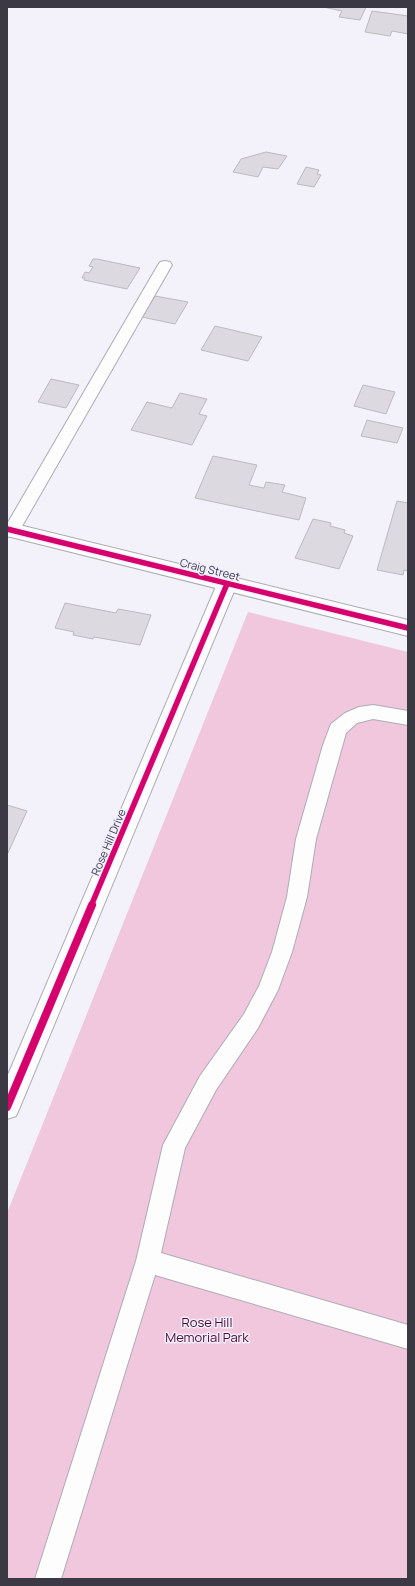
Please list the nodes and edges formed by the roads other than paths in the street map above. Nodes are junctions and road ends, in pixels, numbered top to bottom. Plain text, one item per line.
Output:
1 (165, 265) dead end
2 (9, 530) edge
3 (228, 584) junction
4 (408, 628) edge
5 (408, 718) edge
6 (7, 1107) edge
7 (148, 1261) junction
8 (408, 1337) edge
9 (48, 1579) edge

1 - 2 lane
2 - 3 street, Craig Street
3 - 4 street, Craig Street
3 - 6 street, Rose Hill Drive
5 - 7 lane
7 - 8 lane
7 - 9 lane

